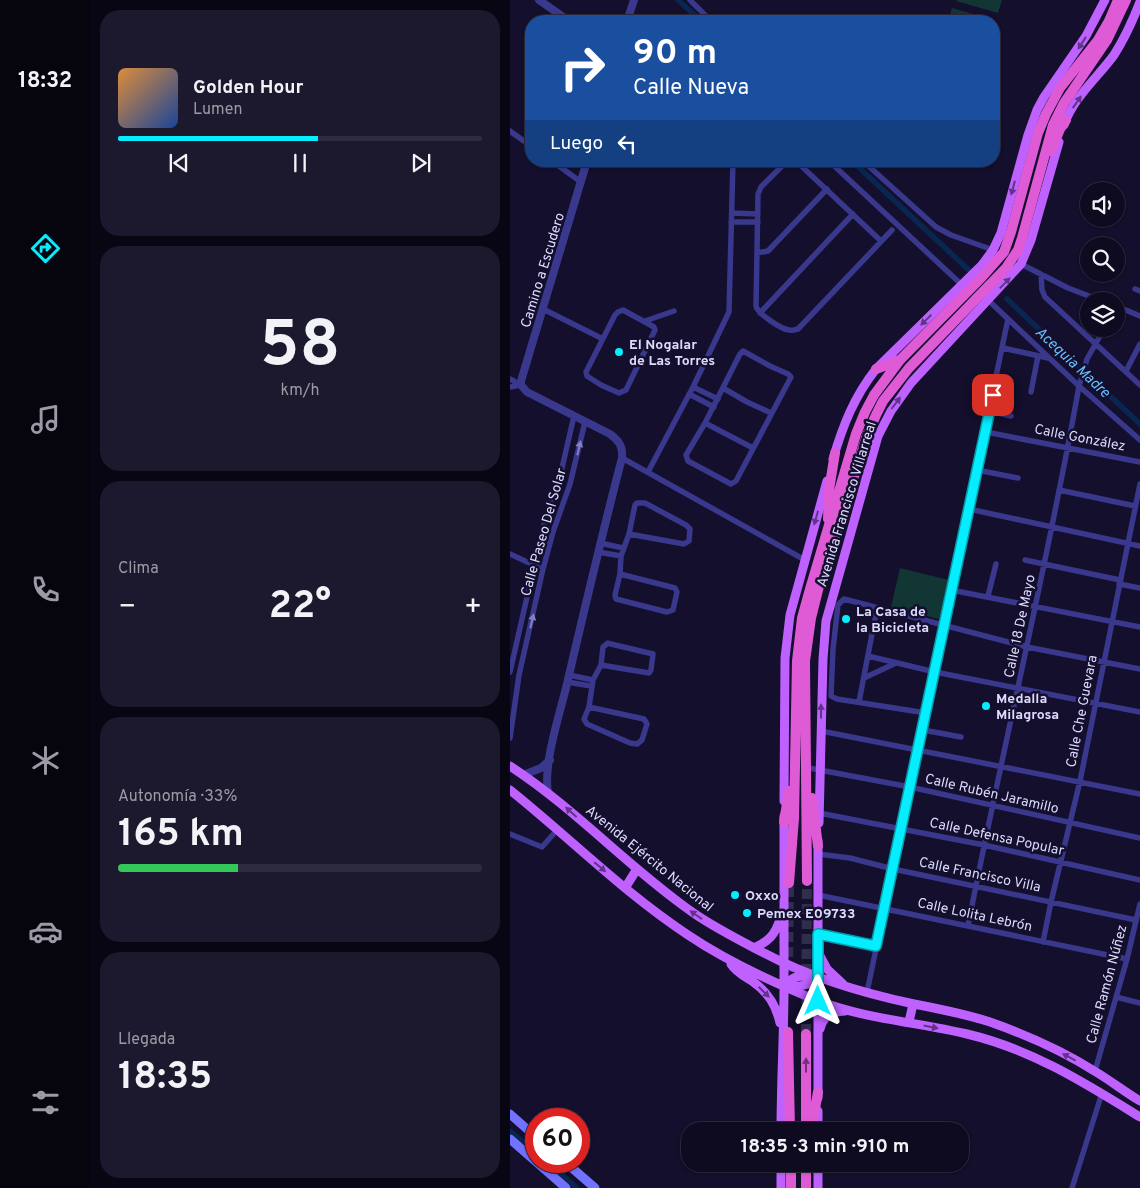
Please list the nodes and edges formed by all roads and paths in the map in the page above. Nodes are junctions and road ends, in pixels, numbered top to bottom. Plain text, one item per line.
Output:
1 (539, 0) edge
2 (634, 0) edge
3 (690, 0) edge
4 (1105, 0) edge
5 (1118, 0) edge
6 (1126, 0) edge
7 (1140, 2) edge
8 (560, 15) edge
9 (630, 15) edge
10 (705, 15) edge
11 (1066, 120) junction
12 (510, 131) edge
13 (525, 142) edge
14 (560, 167) edge
15 (585, 167) edge
16 (733, 167) edge
17 (781, 167) edge
18 (802, 167) edge
19 (835, 167) edge
20 (870, 167) edge
21 (581, 182) junction
22 (827, 190) junction
23 (1031, 203) junction
24 (732, 213) junction
25 (758, 214) junction
26 (853, 214) junction
27 (731, 222) junction
28 (758, 222) junction
29 (892, 230) dead end
30 (881, 241) junction
31 (993, 250) junction
32 (757, 253) junction
33 (1021, 264) junction
34 (1041, 274) junction
35 (962, 285) junction
36 (1080, 293) edge
37 (988, 300) junction
38 (543, 310) junction
39 (1125, 310) edge
40 (674, 311) dead end
41 (760, 313) junction
42 (1140, 316) edge
43 (1008, 320) junction
44 (645, 321) junction
45 (1100, 337) edge
46 (603, 339) junction
47 (1096, 344) junction
48 (1140, 344) edge
49 (1003, 348) junction
50 (1038, 356) junction
51 (1050, 358) junction
52 (900, 360) junction
53 (876, 369) junction
54 (1126, 372) junction
55 (510, 379) edge
56 (1140, 385) edge
57 (516, 386) edge
58 (1079, 386) junction
59 (693, 387) junction
60 (723, 388) junction
61 (1031, 392) dead end
62 (689, 394) junction
63 (718, 399) junction
64 (714, 406) junction
65 (990, 411) junction
66 (771, 413) junction
67 (574, 416) junction
68 (1011, 416) dead end
69 (585, 422) junction
70 (705, 423) junction
71 (986, 432) junction
72 (1140, 440) edge
73 (752, 448) junction
74 (1068, 448) junction
75 (835, 453) junction
76 (622, 458) junction
77 (1140, 462) edge
78 (562, 468) junction
79 (978, 470) junction
80 (573, 472) junction
81 (648, 472) junction
82 (1018, 478) dead end
83 (1140, 484) edge
84 (1059, 490) junction
85 (1135, 506) junction
86 (969, 509) junction
87 (1132, 520) junction
88 (1140, 521) edge
89 (828, 528) junction
90 (1052, 528) junction
91 (629, 534) junction
92 (600, 543) junction
93 (1127, 543) junction
94 (1140, 546) edge
95 (623, 548) junction
96 (598, 552) junction
97 (510, 554) edge
98 (621, 556) junction
99 (804, 560) junction
100 (1025, 560) dead end
101 (996, 564) dead end
102 (535, 565) junction
103 (1044, 565) junction
104 (543, 569) junction
105 (620, 574) junction
106 (1120, 582) junction
107 (1140, 588) edge
108 (951, 590) junction
109 (988, 596) junction
110 (1037, 606) junction
111 (877, 608) junction
112 (1112, 621) junction
113 (944, 625) junction
114 (1140, 627) edge
115 (510, 636) edge
116 (518, 639) junction
117 (527, 642) junction
118 (1027, 648) junction
119 (868, 656) junction
120 (896, 663) junction
121 (1104, 663) junction
122 (601, 665) junction
123 (1140, 669) edge
124 (510, 672) edge
125 (935, 672) junction
126 (568, 678) junction
127 (864, 678) junction
128 (592, 683) junction
129 (1018, 689) junction
130 (859, 702) junction
131 (1096, 703) junction
132 (590, 707) junction
133 (1140, 712) edge
134 (926, 713) junction
135 (512, 718) edge
136 (805, 724) junction
137 (923, 730) junction
138 (821, 731) junction
139 (961, 737) dead end
140 (510, 738) edge
141 (918, 750) junction
142 (550, 760) junction
143 (510, 766) edge
144 (1001, 766) junction
145 (809, 768) junction
146 (821, 770) junction
147 (523, 775) junction
148 (1080, 781) junction
149 (910, 787) junction
150 (510, 790) edge
151 (548, 793) junction
152 (1140, 794) edge
153 (993, 805) junction
154 (819, 813) junction
155 (789, 820) junction
156 (806, 823) junction
157 (1070, 824) junction
158 (901, 829) junction
159 (557, 830) junction
160 (510, 834) edge
161 (1140, 838) edge
162 (984, 846) junction
163 (818, 850) junction
164 (1060, 862) junction
165 (637, 869) junction
166 (893, 869) junction
167 (1140, 880) edge
168 (807, 881) tunnel mouth
169 (789, 883) tunnel mouth
170 (976, 885) junction
171 (625, 888) junction
172 (818, 895) junction
173 (1051, 902) junction
174 (1140, 904) edge
175 (783, 906) junction
176 (885, 908) junction
177 (1136, 920) junction
178 (968, 926) junction
179 (818, 934) junction
180 (1043, 942) junction
181 (876, 946) junction
182 (754, 948) junction
183 (818, 954) junction
184 (1127, 958) junction
185 (728, 960) junction
186 (783, 963) junction
187 (818, 979) junction
188 (846, 986) junction
189 (784, 987) junction
190 (868, 992) junction
191 (1116, 997) junction
192 (818, 1001) junction
193 (1140, 1003) edge
194 (913, 1004) junction
195 (849, 1011) junction
196 (909, 1022) junction
197 (785, 1034) junction
198 (806, 1034) tunnel mouth
199 (818, 1037) junction
200 (781, 1068) junction
201 (1095, 1071) junction
202 (818, 1092) junction
203 (1102, 1093) junction
204 (1140, 1101) edge
205 (510, 1114) edge
206 (1140, 1117) edge
207 (781, 1122) edge
208 (789, 1122) edge
209 (790, 1122) edge
210 (806, 1122) edge
211 (813, 1122) edge
212 (818, 1122) edge
213 (525, 1127) edge
214 (510, 1138) edge
215 (782, 1172) edge
216 (791, 1172) edge
217 (806, 1172) edge
218 (818, 1172) edge
219 (578, 1173) edge
220 (566, 1188) edge
221 (595, 1188) edge
222 (782, 1188) edge
223 (792, 1188) edge
224 (806, 1188) edge
225 (818, 1188) edge
226 (1072, 1188) edge

1 - 8 street
2 - 9 street
3 - 10 street
4 -> 31 main road, Avenida Francisco Villarreal
5 - 52 highway, Avenida Francisco Villarreal
6 - 23 highway, Avenida Francisco Villarreal
11 -> 7 main road, Avenida Francisco Villarreal
11 - 23 highway
11 - 33 main road, Avenida Francisco Villarreal
12 - 13 street
14 - 21 street
15 - 21 street, Camino a Escudero
16 - 24 street
17 - 25 street
18 - 22 street
19 - 35 street
20 - 31 street
21 - 38 street, Camino a Escudero
22 - 26 street
22 - 32 street
23 - 136 highway, Avenida Francisco Villarreal
24 - 25 street
24 - 27 street
25 - 28 street
26 - 30 street
26 - 41 street
27 - 28 street
27 - 59 street
28 - 32 street
29 - 30 street
30 - 41 street
31 - 35 main road, Avenida Francisco Villarreal
32 - 41 street
33 - 34 street
37 -> 33 main road, Avenida Francisco Villarreal
34 - 36 street
34 - 47 street
35 -> 53 main road, Avenida Francisco Villarreal
37 - 43 street
138 -> 37 main road, Avenida Francisco Villarreal
38 - 46 street
38 - 57 street, Camino a Escudero
39 - 42 street
40 - 44 street
43 - 49 street
43 - 51 street
44 - 46 street
44 - 46 street
45 - 47 street, Calle 18 De Mayo
47 - 54 street
47 - 58 street, Calle 18 De Mayo
48 - 54 street
49 - 50 street
49 - 65 street
50 - 51 street
50 - 61 street
51 - 58 street
52 - 53 highway
52 - 89 highway, Avenida Francisco Villarreal
53 - 75 main road, Avenida Francisco Villarreal
54 - 56 street
55 - 57 street
57 - 67 street
58 - 72 street
58 - 74 street, Calle 18 De Mayo
59 - 62 street
59 - 63 street
60 - 63 street
60 - 66 street
60 - 66 street
62 - 64 street
62 - 81 street
63 - 64 street
64 - 70 street
65 - 68 street
65 - 71 street
66 - 73 street
67 - 69 street
67 - 78 street, Calle Paseo Del Solar
69 - 76 street
80 -> 69 street, Calle Paseo Del Solar
70 - 73 street
70 - 73 street
71 - 74 street, Calle González
71 - 79 street
74 - 77 street, Calle González
74 - 84 street, Calle 18 De Mayo
75 - 89 highway
75 -> 99 main road, Avenida Francisco Villarreal
76 - 81 street
76 - 92 street
78 - 80 street
78 - 102 street, Calle Paseo Del Solar
79 - 82 street
79 - 86 street
80 - 104 street, Calle Paseo Del Solar
81 - 99 street
83 - 85 street, Calle Che Guevara
84 - 85 street
84 - 90 street, Calle 18 De Mayo
85 - 87 street, Calle Che Guevara
86 - 90 street
86 - 108 street
87 - 88 street
87 - 93 street, Calle Che Guevara
89 - 155 highway, Avenida Francisco Villarreal
90 - 93 street
90 - 103 street, Calle 18 De Mayo
91 - 91 street
91 - 95 street
92 - 95 street
92 - 96 street
93 - 94 street
93 - 106 street, Calle Che Guevara
95 - 98 street
96 - 98 street
96 - 126 street
97 - 102 street
98 - 105 street
99 - 155 main road, Avenida Francisco Villarreal
100 - 103 street
101 - 109 street
102 - 104 street
102 - 116 street, Calle Paseo Del Solar
103 - 106 street
103 - 110 street, Calle 18 De Mayo
117 -> 104 street, Calle Paseo Del Solar
105 - 105 street
106 - 107 street
106 - 112 street, Calle Che Guevara
108 - 109 street
108 - 113 street
109 - 110 street
110 - 112 street
110 - 118 street, Calle 18 De Mayo
111 - 113 street
111 - 119 street
111 - 130 street
112 - 114 street
112 - 121 street, Calle Che Guevara
113 - 118 street
113 - 125 street
115 - 116 street
116 - 117 street
116 - 124 street, Calle Paseo Del Solar
117 - 135 street, Calle Paseo Del Solar
118 - 121 street
118 - 129 street, Calle 18 De Mayo
119 - 120 street
119 - 127 street
120 - 125 street
120 - 127 street
121 - 123 street
121 - 131 street, Calle Che Guevara
122 - 122 street
122 - 128 street
125 - 129 street
125 - 134 street
126 - 128 street
126 - 142 street
127 - 130 street
128 - 132 street
129 - 131 street
129 - 144 street, Calle 18 De Mayo
130 - 134 street
131 - 133 street
131 - 148 street, Calle Che Guevara
132 - 132 street
134 - 137 street
135 - 140 street, Calle Paseo Del Solar
136 - 145 highway
136 - 156 highway, Avenida Francisco Villarreal
137 - 139 street
137 - 141 street
138 - 141 street
138 - 146 main road, Avenida Francisco Villarreal
141 - 144 street
141 - 149 street
142 - 147 street
142 - 151 street
143 - 147 main road, Avenida Ejército Nacional
144 - 148 street
144 - 153 street, Calle 18 De Mayo
145 - 146 street, Calle Rubén Jaramillo
145 - 163 highway
146 - 149 street, Calle Rubén Jaramillo
146 - 154 main road, Avenida Francisco Villarreal
147 - 151 main road, Avenida Ejército Nacional
148 - 152 street
148 - 157 street, Calle Che Guevara
149 - 153 street, Calle Rubén Jaramillo
149 - 158 street
150 - 159 main road
165 -> 151 main road, Avenida Ejército Nacional
153 - 157 street, Calle Rubén Jaramillo
153 - 162 street, Calle 18 De Mayo
154 - 158 street, Calle Defensa Popular
154 - 163 main road, Avenida Francisco Villarreal
155 - 156 main road
155 - 169 highway, Avenida Francisco Villarreal
155 - 175 main road, Avenida Francisco Villarreal
156 - 163 main road
156 - 168 highway, Avenida Francisco Villarreal
157 - 161 street, Calle Rubén Jaramillo
157 - 164 street, Calle Che Guevara
158 - 162 street, Calle Defensa Popular
158 - 166 street
159 - 160 street
159 -> 171 main road
162 - 164 street, Calle Defensa Popular
162 - 170 street, Calle 18 De Mayo
163 - 166 street, Calle Francisco Villa
163 - 172 main road, Avenida Francisco Villarreal
164 - 167 street, Calle Defensa Popular
164 - 173 street, Calle Che Guevara
165 - 171 main road
182 -> 165 main road, Avenida Ejército Nacional
166 - 170 street, Calle Francisco Villa
166 - 176 street
170 - 173 street, Calle Francisco Villa
170 - 178 street, Calle 18 De Mayo
171 - 185 main road
172 - 176 street, Calle Lolita Lebrón
172 - 179 main road, Avenida Francisco Villarreal
173 - 177 street, Calle Francisco Villa
173 - 180 street, Calle Che Guevara
174 - 177 street, Calle Ramón Núñez
175 - 182 main road
175 - 186 main road, Avenida Francisco Villarreal
176 - 178 street, Calle Lolita Lebrón
176 - 181 street
177 - 184 street, Calle Ramón Núñez
178 - 180 street, Calle Lolita Lebrón
179 - 181 street
179 - 183 main road, Avenida Francisco Villarreal
180 - 184 street, Calle Lolita Lebrón
181 - 190 street
182 - 186 main road, Avenida Ejército Nacional
183 - 187 main road, Avenida Francisco Villarreal
183 - 188 main road
184 - 191 street, Calle Ramón Núñez
185 - 189 main road
185 -> 197 main road
186 - 187 main road, Avenida Ejército Nacional
186 - 189 main road, Avenida Francisco Villarreal
187 - 188 main road, Avenida Ejército Nacional
187 - 189 main road
187 - 192 main road, Avenida Francisco Villarreal
188 - 190 main road, Avenida Ejército Nacional
189 - 192 main road
189 - 197 main road, Avenida Francisco Villarreal
190 - 194 main road, Avenida Ejército Nacional
191 - 193 street
191 - 201 street, Calle Ramón Núñez
192 - 195 main road
192 - 199 main road, Avenida Francisco Villarreal
194 - 196 main road
201 -> 194 main road, Avenida Ejército Nacional
195 - 196 main road
195 - 199 main road
196 -> 203 main road
197 - 200 main road, Avenida Francisco Villarreal
197 - 209 highway, Avenida Francisco Villarreal
210 -> 198 highway
199 - 202 main road, Avenida Francisco Villarreal
200 - 207 main road, Avenida Francisco Villarreal
200 - 208 highway
201 - 204 main road, Avenida Ejército Nacional
202 - 211 highway
202 - 212 main road, Avenida Francisco Villarreal
203 - 206 main road
203 - 226 street
205 - 213 main road
214 - 220 main road
215 - 222 main road
216 - 223 highway
217 - 224 highway
218 - 225 main road
219 - 221 main road

